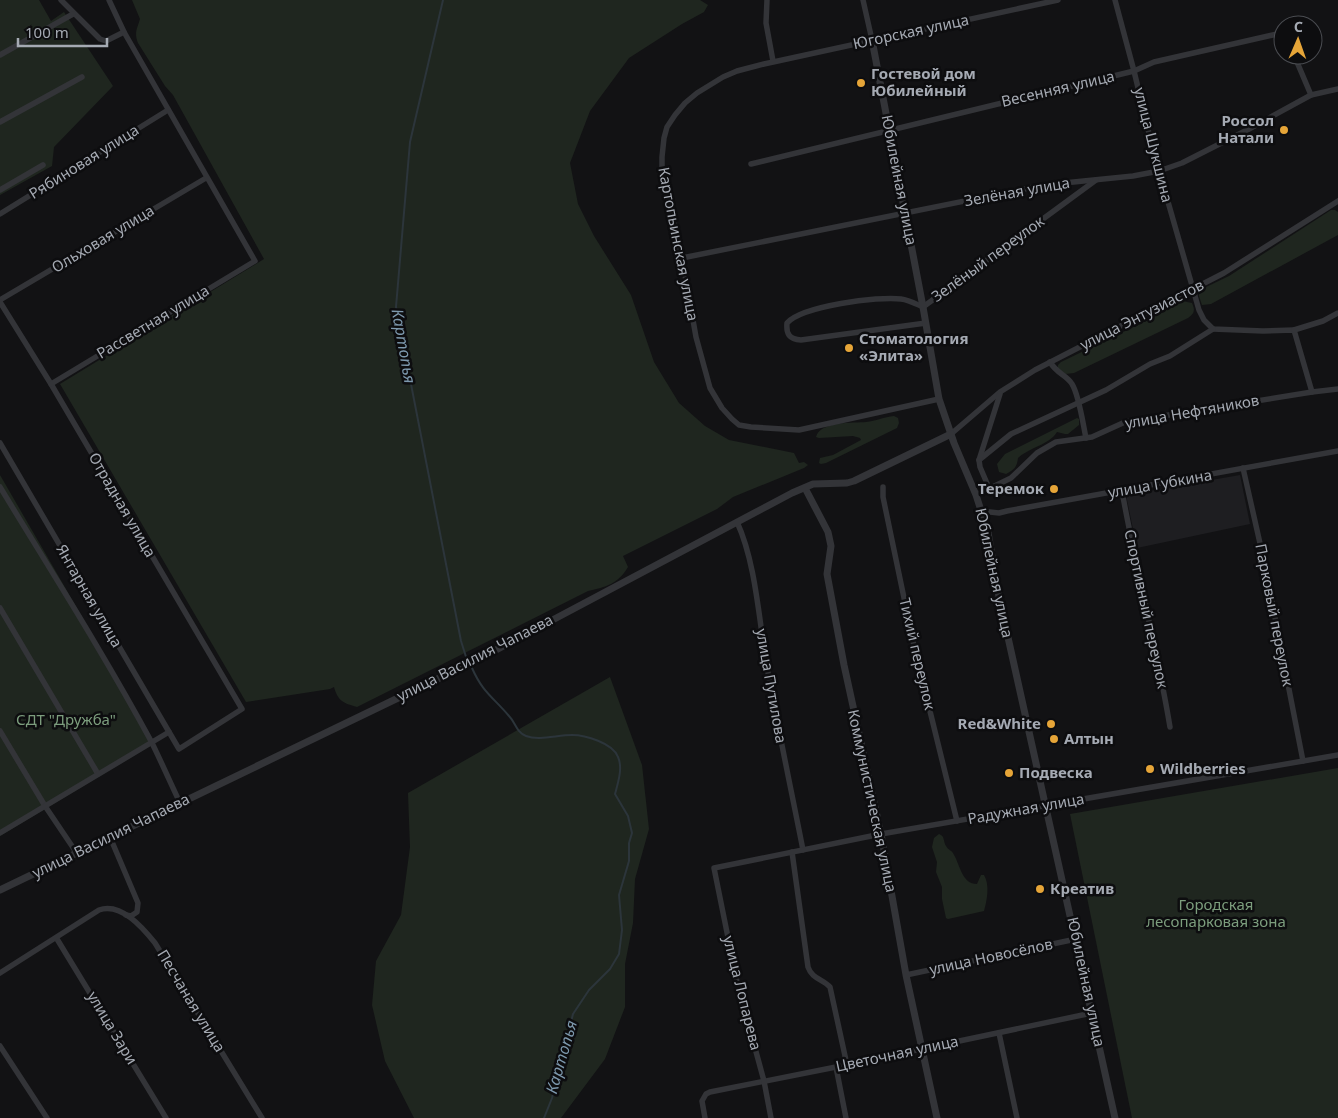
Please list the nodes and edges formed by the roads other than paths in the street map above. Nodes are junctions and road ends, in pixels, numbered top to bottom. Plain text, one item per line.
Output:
1 (61, 0) edge
2 (108, 0) edge
3 (767, 0) edge
4 (863, 0) edge
5 (1058, 0) edge
6 (1115, 0) edge
7 (1036, 2) edge
8 (73, 14) junction
9 (124, 32) junction
10 (1273, 35) edge
11 (872, 40) junction
12 (0, 55) edge
13 (773, 62) junction
14 (764, 64) joint
15 (1298, 65) edge
16 (1134, 71) junction
17 (82, 77) dead end
18 (1338, 89) edge
19 (1311, 95) junction
20 (168, 110) junction
21 (0, 122) edge
22 (890, 131) junction
23 (751, 164) dead end
24 (43, 165) dead end
25 (1159, 171) junction
26 (206, 178) junction
27 (1098, 179) junction
28 (0, 190) edge
29 (1337, 203) edge
30 (0, 214) edge
31 (906, 214) junction
32 (682, 258) junction
33 (1192, 290) junction
34 (0, 301) edge
35 (923, 307) junction
36 (1338, 313) edge
37 (926, 323) junction
38 (1213, 329) junction
39 (1294, 330) junction
40 (1050, 362) junction
41 (50, 384) junction
42 (1338, 389) edge
43 (1000, 392) junction
44 (1312, 392) junction
45 (938, 399) junction
46 (1078, 402) junction
47 (951, 434) junction
48 (1086, 438) junction
49 (0, 443) edge
50 (1338, 451) edge
51 (979, 460) junction
52 (1244, 468) junction
53 (0, 487) edge
54 (883, 487) dead end
55 (805, 488) junction
56 (989, 488) junction
57 (1122, 491) junction
58 (976, 495) junction
59 (981, 511) junction
60 (737, 522) junction
61 (0, 608) edge
62 (1170, 727) dead end
63 (0, 731) edge
64 (169, 732) junction
65 (151, 743) junction
66 (179, 749) joint
67 (1338, 755) edge
68 (1303, 761) junction
69 (98, 774) junction
70 (180, 803) junction
71 (1047, 805) junction
72 (45, 806) junction
73 (957, 821) junction
74 (0, 833) edge
75 (880, 834) junction
76 (110, 836) junction
77 (802, 850) junction
78 (76, 852) junction
79 (792, 852) junction
80 (714, 868) joint
81 (0, 890) edge
82 (126, 915) junction
83 (57, 939) junction
84 (1076, 939) junction
85 (0, 973) edge
86 (906, 975) junction
87 (1092, 1013) junction
88 (999, 1033) junction
89 (0, 1046) edge
90 (922, 1049) junction
91 (847, 1065) junction
92 (836, 1067) junction
93 (764, 1081) junction
94 (47, 1118) edge
95 (166, 1118) edge
96 (262, 1118) edge
97 (705, 1118) edge
98 (771, 1118) edge
99 (846, 1118) edge
100 (937, 1118) edge
101 (1017, 1118) edge
102 (1116, 1118) edge

1 - 8 street
2 - 9 street
3 - 13 street
4 - 11 street, Юбилейная улица
5 - 7 street, Югорская улица
6 - 16 street, улица Шукшина
7 - 11 street, Югорская улица
8 - 9 street
8 - 12 street
9 - 20 street
10 - 16 street, Весенняя улица
11 - 13 street, Югорская улица
11 - 22 street, Юбилейная улица
13 - 14 street, Югорская улица
14 - 32 street, Картопьинская улица
15 - 19 street
16 - 22 street, Весенняя улица
16 - 25 street, улица Шукшина
17 - 21 street
18 - 19 street, Зелёная улица
19 - 25 street, Зелёная улица
20 - 26 street
20 - 30 street, Рябиновая улица
22 - 23 street, Весенняя улица
22 - 31 street, Юбилейная улица
24 - 28 street
25 - 27 street, Зелёная улица
25 - 33 street, улица Шукшина
26 - 34 street, Ольховая улица
26 - 41 street, Рассветная улица
27 - 31 street, Зелёная улица
27 - 35 street, Зелёный переулок
29 - 33 street, улица Энтузиастов
31 - 32 street, Зелёная улица
31 - 35 street, Юбилейная улица
32 - 45 street, Картопьинская улица
33 - 38 street, улица Шукшина
33 - 40 street, улица Энтузиастов
34 - 41 street, Отрадная улица
35 - 37 street, Юбилейная улица
35 - 37 street, Зелёный переулок
36 - 39 street
37 - 45 street, Юбилейная улица
38 - 39 street
38 - 46 street
39 - 44 street
40 - 43 street, улица Энтузиастов
40 - 46 street
41 - 66 street, Отрадная улица
42 - 44 street, улица Нефтяников
43 - 47 street, улица Энтузиастов
43 - 51 street
44 - 48 street, улица Нефтяников
45 - 47 street, Юбилейная улица
46 - 48 street
46 - 51 street
47 - 55 street, улица Василия Чапаева
47 - 58 street, Юбилейная улица
48 - 56 street, улица Нефтяников
49 - 64 street, Янтарная улица
50 - 52 street, улица Губкина
51 - 56 street
52 - 57 street, улица Губкина
52 - 68 street, Парковый переулок
53 - 65 street, Янтарная улица
54 - 73 street, Тихий переулок
55 - 60 street, улица Василия Чапаева
55 - 75 street, Коммунистическая улица
56 - 58 street, улица Нефтяников
57 - 59 street, улица Губкина
57 - 62 street, Спортивный переулок
58 - 59 street, Юбилейная улица
59 - 71 street, Юбилейная улица
60 - 70 street, улица Василия Чапаева
60 - 77 street, улица Путилова
61 - 69 street
63 - 72 street
64 - 65 street
64 - 66 street, Янтарная улица
65 - 69 street
65 - 70 street, Янтарная улица
67 - 68 street, Радужная улица
68 - 71 street, Радужная улица
69 - 72 street
70 - 76 street, улица Василия Чапаева
71 - 73 street, Радужная улица
71 - 84 street, Юбилейная улица
72 - 74 street
72 - 78 street
73 - 75 street, Радужная улица
75 - 77 street, Радужная улица
75 - 86 street, Коммунистическая улица
76 - 78 street, улица Василия Чапаева
76 - 82 street
77 - 79 street, Радужная улица
78 - 81 street, улица Василия Чапаева
79 - 80 street, Радужная улица
79 - 91 street
80 - 93 street, улица Лопарева
82 - 83 street, Песчаная улица
82 - 96 street, Песчаная улица
83 - 85 street
83 - 95 street, улица Зари
84 - 86 street, улица Новосёлов
84 - 87 street, Юбилейная улица
86 - 90 street, Коммунистическая улица
87 - 88 street, Цветочная улица
87 - 102 street, Юбилейная улица
88 - 90 street, Цветочная улица
88 - 101 street
89 - 94 street
90 - 91 street, Цветочная улица
90 - 100 street, Коммунистическая улица
91 - 92 street, Цветочная улица
92 - 93 street, Цветочная улица
92 - 99 street
93 - 97 street, Цветочная улица
93 - 98 street, улица Лопарева

